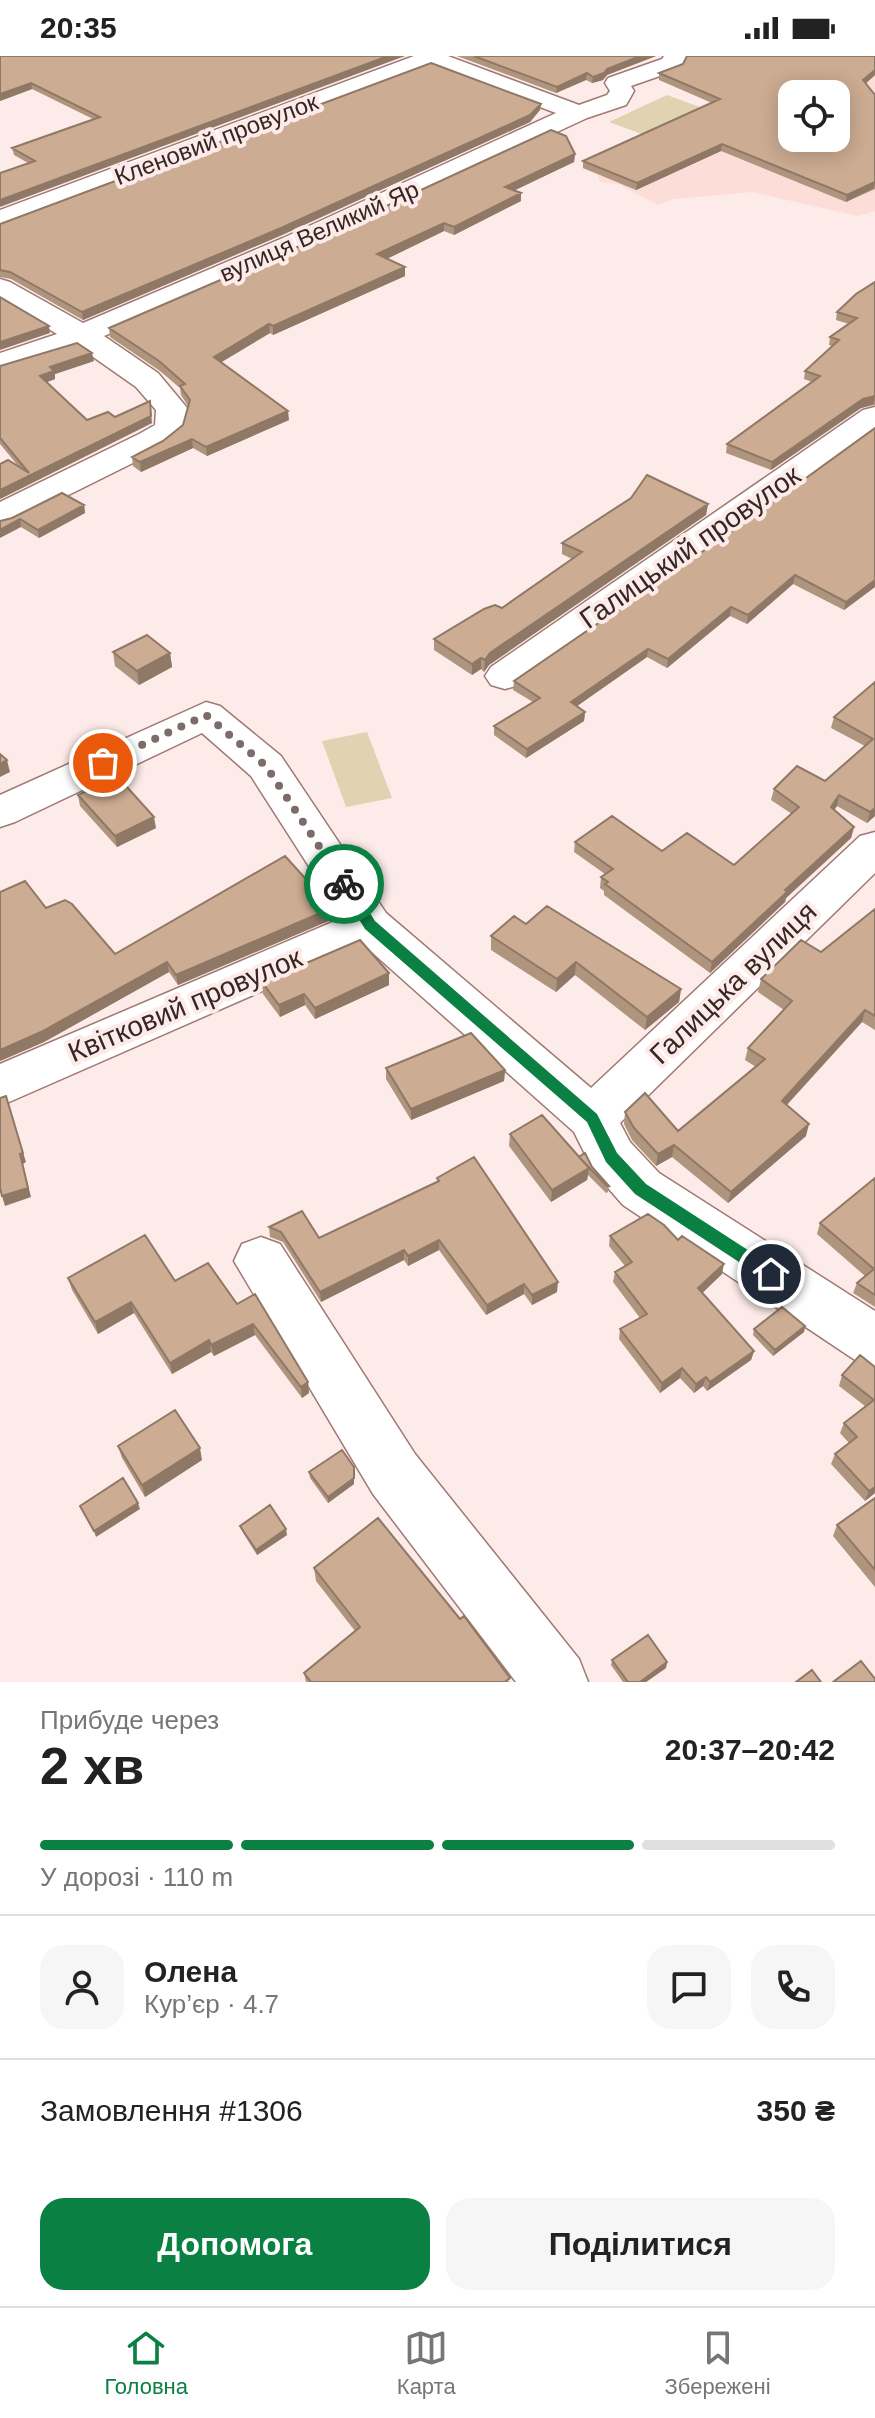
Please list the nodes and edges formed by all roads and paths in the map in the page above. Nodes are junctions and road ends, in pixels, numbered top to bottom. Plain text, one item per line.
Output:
1 (676, 56) edge
2 (428, 57) edge
3 (617, 83) junction
4 (544, 100) junction
5 (578, 113) junction
6 (0, 220) edge
7 (0, 288) edge
8 (82, 335) junction
9 (0, 363) edge
10 (875, 417) edge
11 (0, 516) edge
12 (505, 676) dead end
13 (0, 812) edge
14 (875, 847) edge
15 (370, 925) junction
16 (0, 1086) edge
17 (592, 1118) junction
18 (261, 1261) dead end
19 (875, 1342) edge
20 (556, 1682) edge

1 - 3 street
2 - 4 street
2 - 6 street, Кленовий провулок
3 - 4 street
3 - 5 street, вулиця Великий Яр
4 - 5 street
5 - 8 street, вулиця Великий Яр
7 - 8 street
8 - 9 street, вулиця Великий Яр
8 - 11 street
10 - 12 street, Галицький провулок
13 - 15 street
14 - 17 street, Галицька вулиця
15 - 16 street, Квітковий провулок
15 - 17 street
17 - 19 street
18 - 20 street

